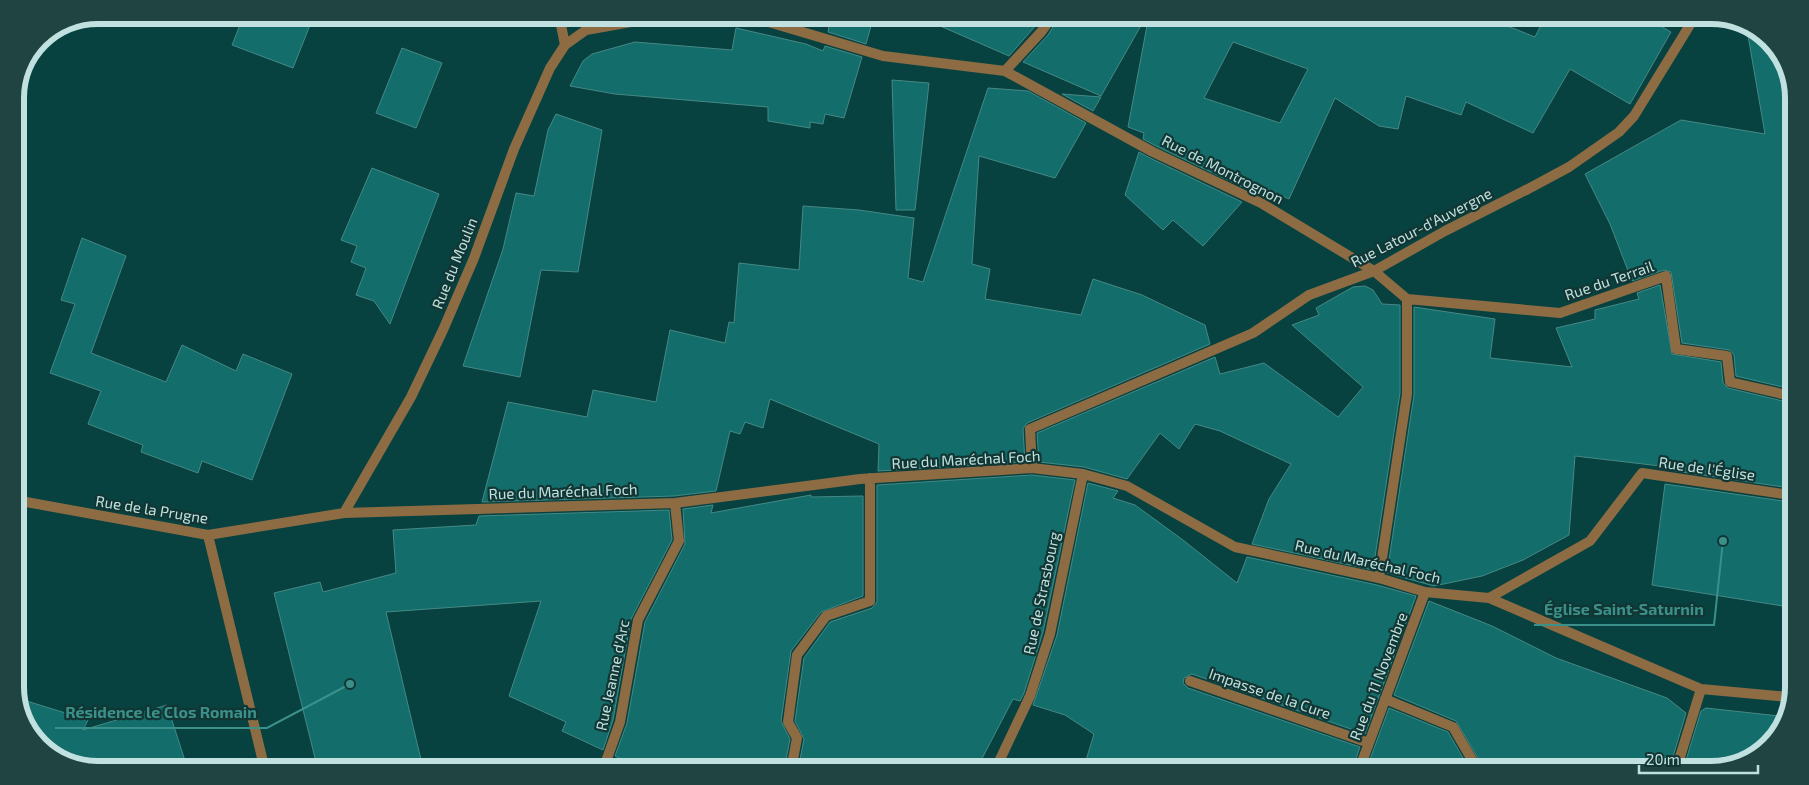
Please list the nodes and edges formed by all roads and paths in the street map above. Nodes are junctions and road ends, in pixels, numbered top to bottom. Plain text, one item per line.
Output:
1 (561, 24) edge
2 (620, 24) edge
3 (775, 24) edge
4 (1047, 24) edge
5 (1690, 24) edge
6 (565, 45) junction
7 (1005, 71) junction
8 (1374, 271) junction
9 (1407, 300) junction
10 (1785, 395) edge
11 (1032, 468) junction
12 (1082, 474) junction
13 (870, 478) junction
14 (1785, 494) edge
15 (24, 502) edge
16 (675, 503) junction
17 (344, 513) junction
18 (208, 535) junction
19 (1379, 578) junction
20 (1425, 592) junction
21 (1489, 598) junction
22 (1190, 681) dead end
23 (1701, 689) junction
24 (1784, 697) edge
25 (1385, 699) junction
26 (1369, 743) junction
27 (263, 761) edge
28 (606, 761) edge
29 (793, 761) edge
30 (999, 761) edge
31 (1362, 761) edge
32 (1473, 761) edge
33 (1679, 761) edge

1 - 6 street
2 - 6 street
3 - 7 street, Rue de Montrognon
4 - 7 street
5 - 8 street, Rue Latour-d'Auvergne
6 - 17 street, Rue du Moulin
7 - 8 street, Rue de Montrognon
8 - 9 street, Rue de Montrognon
8 - 11 street, Rue Latour-d'Auvergne
9 - 10 street, Rue du Terrail
9 - 19 street
11 - 12 street, Rue du Maréchal Foch
11 - 13 street, Rue du Maréchal Foch
12 - 19 street, Rue du Maréchal Foch
12 - 30 street, Rue de Strasbourg
13 - 16 street, Rue du Maréchal Foch
13 - 29 street
14 - 21 street, Rue de l'Église
15 - 18 street, Rue de la Prugne
16 - 17 street, Rue du Maréchal Foch
16 - 28 street, Rue Jeanne d'Arc
17 - 18 street, Rue de la Prugne
18 - 27 street
19 - 20 street, Rue du Maréchal Foch
20 - 21 street, Rue du Maréchal Foch
20 - 25 street, Rue du 11 Novembre
21 - 23 street, Rue du Maréchal Foch
22 - 26 street, Impasse de la Cure
23 - 24 street, Rue du Maréchal Foch
23 - 33 street
25 - 26 street, Rue du 11 Novembre
25 - 32 street
26 - 31 street, Rue du 11 Novembre

